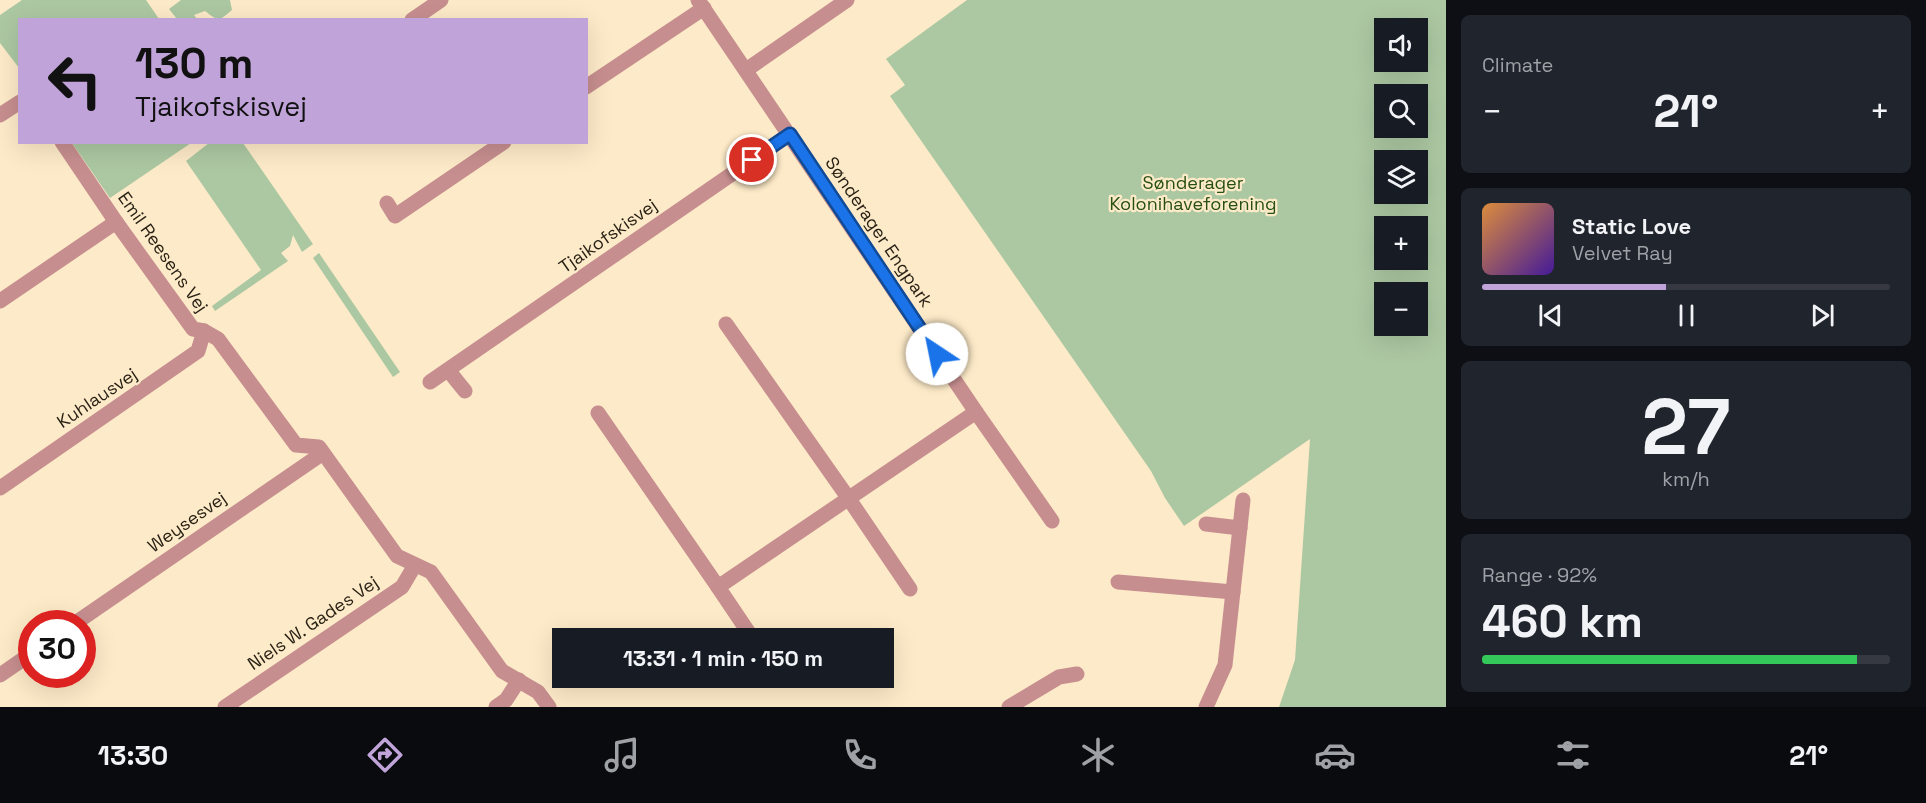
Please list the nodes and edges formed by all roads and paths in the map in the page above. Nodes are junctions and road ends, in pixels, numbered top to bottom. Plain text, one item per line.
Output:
1 (441, 0) edge
2 (848, 0) edge
3 (701, 4) edge
4 (415, 18) edge
5 (746, 70) junction
6 (588, 86) edge
7 (18, 103) edge
8 (0, 116) edge
9 (790, 134) junction
10 (63, 144) edge
11 (501, 144) edge
12 (387, 203) dead end
13 (116, 222) junction
14 (0, 301) edge
15 (726, 324) dead end
16 (204, 332) junction
17 (448, 369) junction
18 (430, 382) dead end
19 (465, 391) dead end
20 (976, 411) junction
21 (598, 413) dead end
22 (323, 453) junction
23 (0, 488) edge
24 (849, 499) junction
25 (1243, 500) dead end
26 (1052, 521) dead end
27 (1206, 524) dead end
28 (1240, 528) junction
29 (415, 564) junction
30 (1118, 582) dead end
31 (718, 587) junction
32 (910, 589) dead end
33 (1233, 592) junction
34 (94, 610) edge
35 (746, 628) edge
36 (18, 663) edge
37 (1077, 674) dead end
38 (0, 675) edge
39 (519, 680) junction
40 (225, 707) edge
41 (496, 707) edge
42 (549, 707) edge
43 (1009, 707) edge
44 (1206, 707) edge

1 - 4 street
2 - 5 street
3 - 5 street, Sønderager Engpark
3 - 6 street
5 - 9 street, Sønderager Engpark
7 - 8 street
9 - 17 street, Tjaikofskisvej
9 - 20 street, Sønderager Engpark
10 - 13 street, Emil Reesens Vej
11 - 12 street
13 - 14 street
13 - 16 street, Emil Reesens Vej
15 - 24 street
16 - 22 street, Emil Reesens Vej
16 - 23 street, Kuhlausvej
17 - 18 street, Tjaikofskisvej
17 - 19 street
20 - 24 street
20 - 26 street, Sønderager Engpark
21 - 31 street
22 - 29 street
22 - 34 street, Weysesvej
24 - 31 street
24 - 32 street
25 - 28 street
27 - 28 street
28 - 33 street
29 - 39 street
29 - 40 street, Niels W. Gades Vej
30 - 33 street
31 - 35 street
33 - 44 street
36 - 38 street
37 - 43 street
39 - 41 street
39 - 42 street

